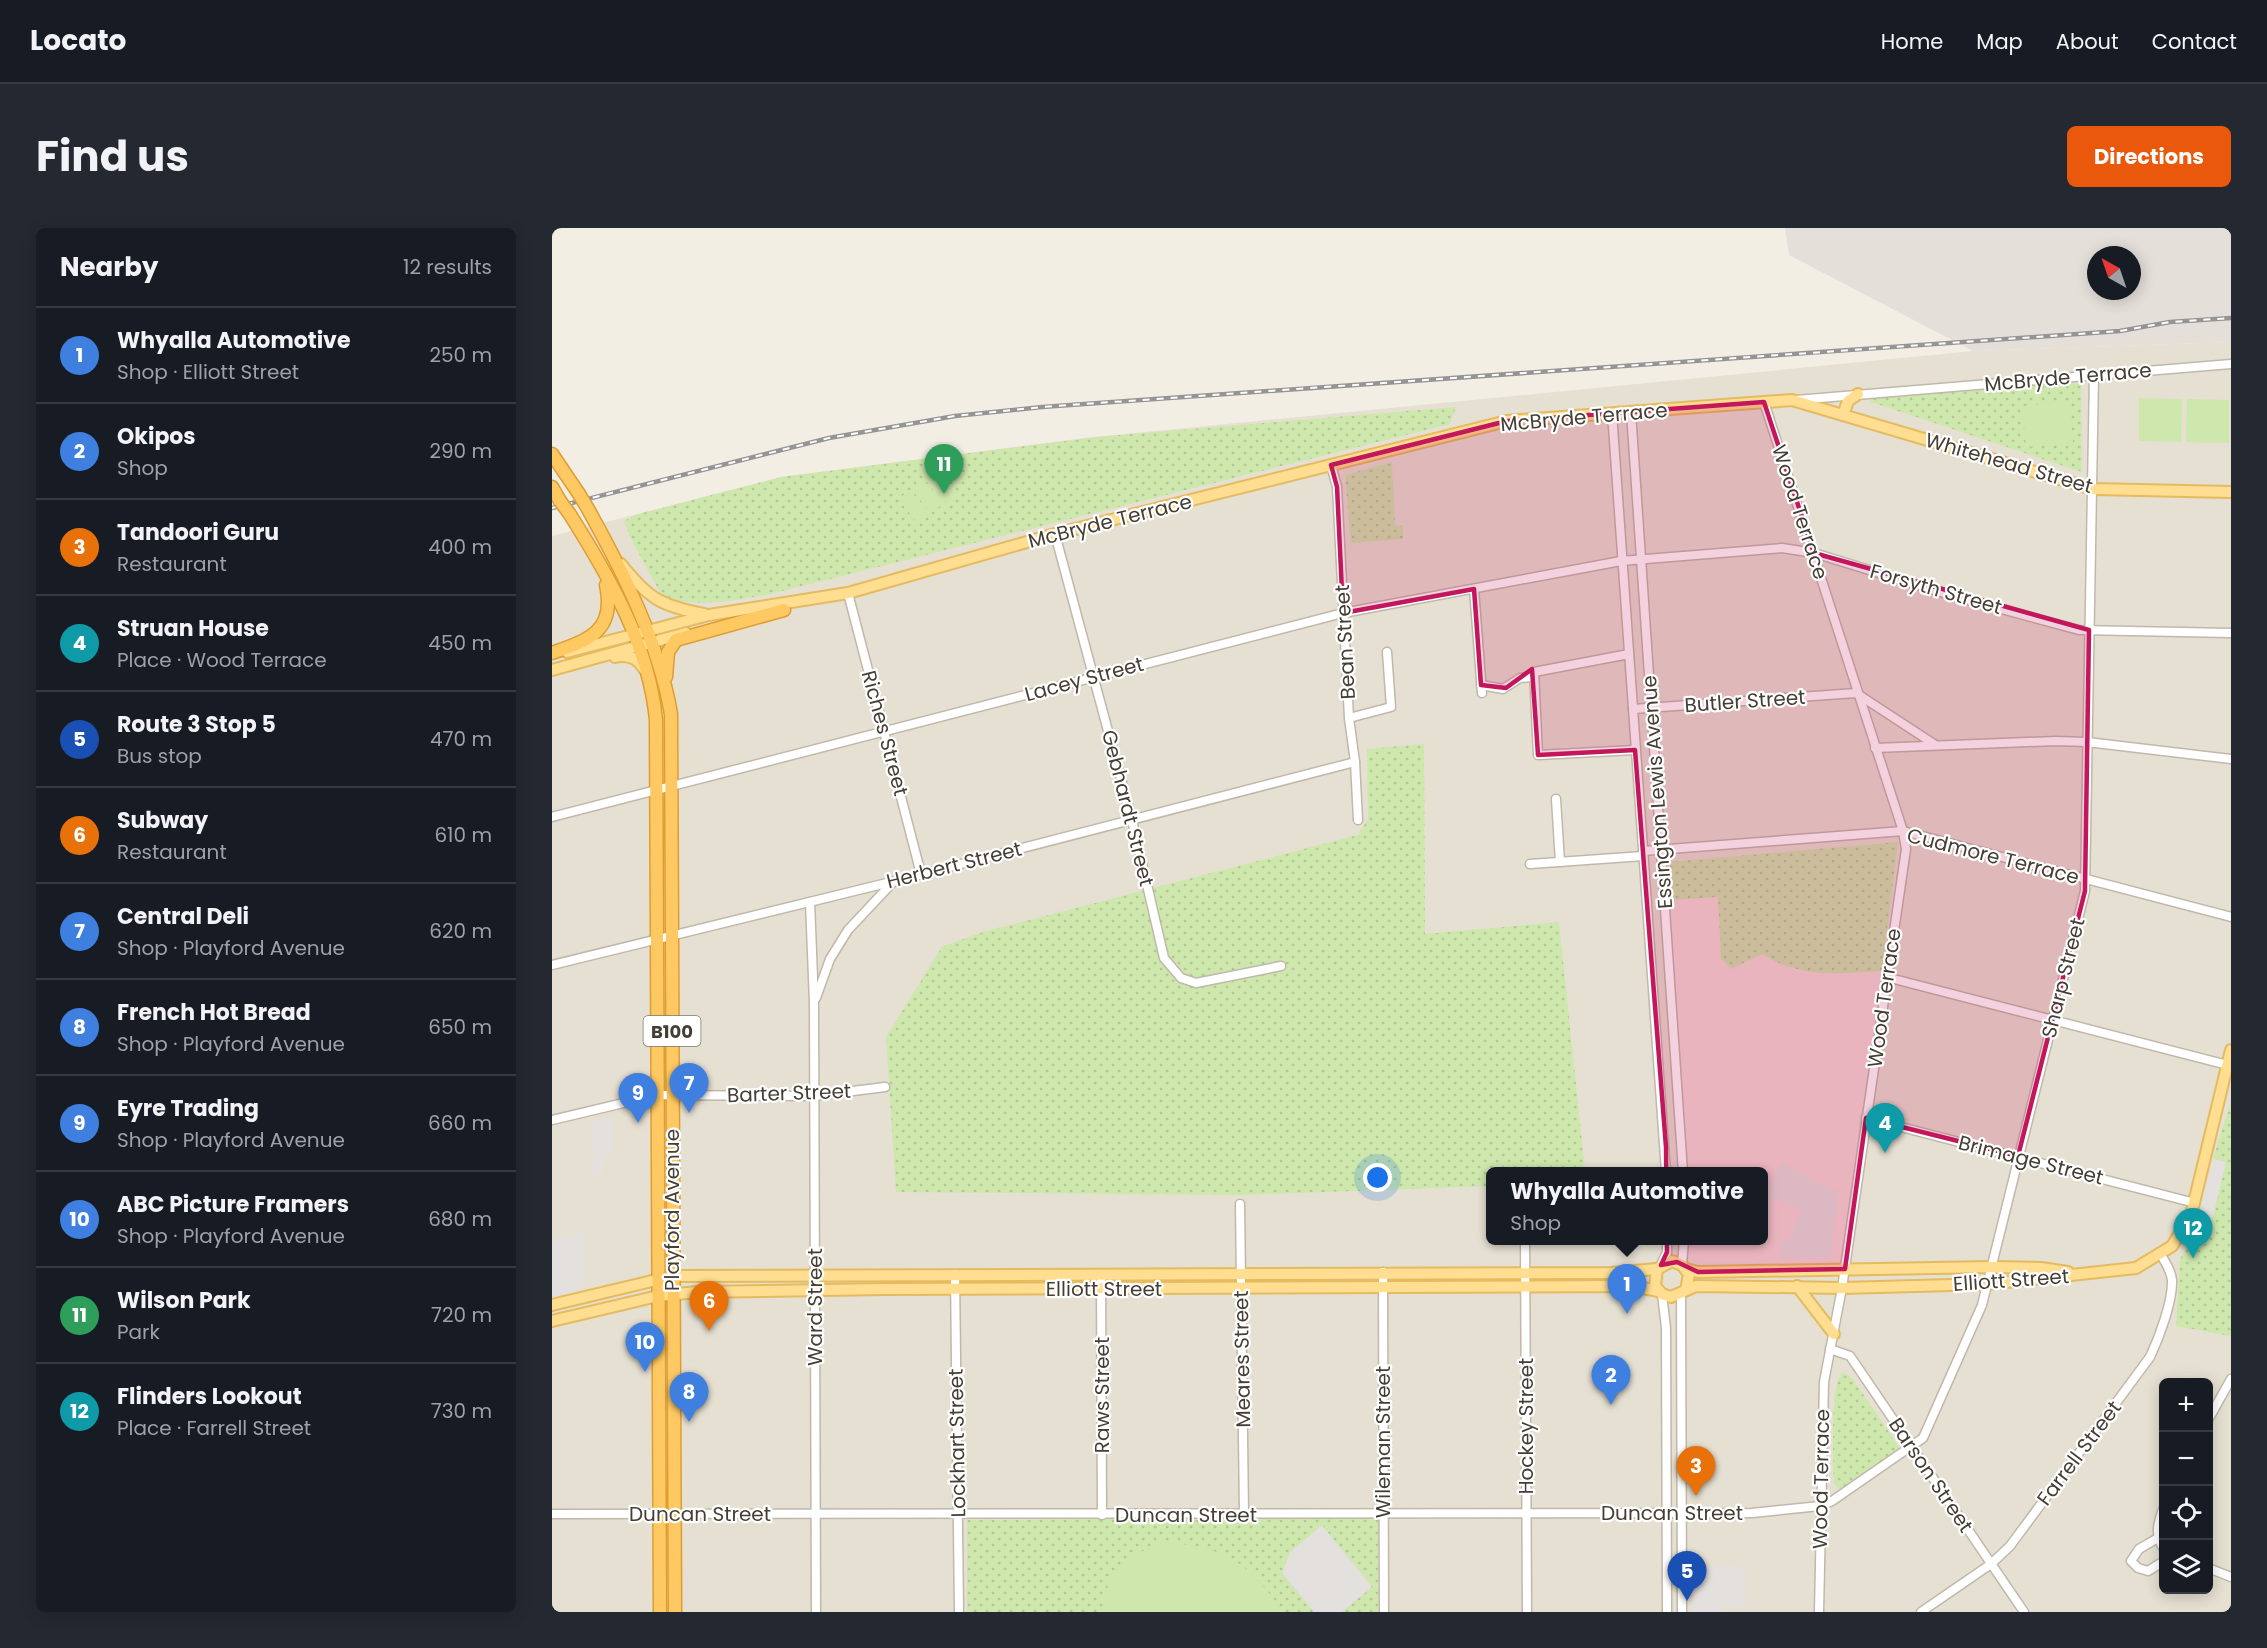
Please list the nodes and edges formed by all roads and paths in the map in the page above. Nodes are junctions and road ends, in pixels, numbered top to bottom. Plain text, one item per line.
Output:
1 (2231, 364) edge
2 (2094, 374) junction
3 (1858, 394) junction
4 (1792, 400) junction
5 (1764, 402) junction
6 (1631, 412) junction
7 (1612, 413) junction
8 (1844, 415) junction
9 (552, 454) edge
10 (1331, 465) junction
11 (552, 487) edge
12 (2093, 489) junction
13 (2231, 492) edge
14 (1055, 534) junction
15 (612, 552) junction
16 (1814, 553) junction
17 (594, 555) junction
18 (1640, 559) junction
19 (1622, 561) junction
20 (1474, 588) junction
21 (848, 593) junction
22 (814, 600) junction
23 (784, 610) junction
24 (1343, 613) junction
25 (709, 615) junction
26 (2089, 630) junction
27 (2231, 633) edge
28 (650, 636) junction
29 (636, 640) junction
30 (1387, 652) dead end
31 (1629, 654) junction
32 (552, 655) edge
33 (579, 662) junction
34 (552, 670) edge
35 (1093, 676) junction
36 (1533, 677) junction
37 (666, 685) junction
38 (1856, 693) junction
39 (1652, 707) junction
40 (1633, 709) junction
41 (655, 710) junction
42 (1349, 718) junction
43 (885, 731) junction
44 (2087, 742) junction
45 (1934, 744) junction
46 (1875, 748) junction
47 (1635, 750) junction
48 (2231, 759) edge
49 (1355, 762) junction
50 (673, 786) junction
51 (655, 791) junction
52 (1556, 799) dead end
53 (552, 817) edge
54 (1132, 820) junction
55 (1358, 820) dead end
56 (1903, 831) junction
57 (1660, 850) junction
58 (1643, 854) junction
59 (1560, 862) junction
60 (1530, 864) dead end
61 (921, 874) junction
62 (2085, 880) junction
63 (895, 881) junction
64 (810, 902) junction
65 (2231, 917) edge
66 (672, 936) junction
67 (656, 940) junction
68 (552, 965) edge
69 (1281, 966) dead end
70 (1887, 977) junction
71 (814, 1003) junction
72 (2052, 1018) junction
73 (2231, 1050) edge
74 (2229, 1065) edge
75 (885, 1088) dead end
76 (672, 1094) junction
77 (657, 1095) junction
78 (813, 1096) junction
79 (1866, 1118) junction
80 (552, 1120) edge
81 (2018, 1156) junction
82 (1666, 1167) edge
83 (1683, 1167) edge
84 (672, 1186) junction
85 (658, 1187) junction
86 (2195, 1203) junction
87 (1240, 1204) dead end
88 (1525, 1245) edge
89 (1666, 1245) edge
90 (1684, 1245) edge
91 (2161, 1255) junction
92 (1659, 1267) junction
93 (1684, 1267) junction
94 (1992, 1267) junction
95 (1845, 1269) junction
96 (1383, 1272) junction
97 (1525, 1272) junction
98 (1241, 1273) junction
99 (955, 1274) junction
100 (1101, 1274) junction
101 (815, 1275) junction
102 (2083, 1275) junction
103 (673, 1276) junction
104 (658, 1278) junction
105 (1988, 1284) junction
106 (1797, 1286) junction
107 (1242, 1288) junction
108 (1383, 1288) junction
109 (1525, 1288) junction
110 (1842, 1288) junction
111 (956, 1289) junction
112 (1101, 1289) junction
113 (814, 1290) junction
114 (1683, 1292) junction
115 (1660, 1293) junction
116 (672, 1294) junction
117 (658, 1296) junction
118 (552, 1305) edge
119 (552, 1321) edge
120 (1834, 1334) junction
121 (1830, 1349) junction
122 (2231, 1379) edge
123 (659, 1404) junction
124 (673, 1404) junction
125 (2213, 1411) edge
126 (1911, 1446) junction
127 (1820, 1506) junction
128 (1682, 1511) junction
129 (1667, 1512) junction
130 (674, 1513) junction
131 (1526, 1513) junction
132 (552, 1514) edge
133 (660, 1514) junction
134 (815, 1514) junction
135 (958, 1514) junction
136 (1244, 1514) junction
137 (1384, 1514) junction
138 (1102, 1515) junction
139 (2159, 1532) edge
140 (2158, 1538) joint
141 (2159, 1563) edge
142 (1991, 1564) junction
143 (2213, 1570) edge
144 (2231, 1577) edge
145 (660, 1612) edge
146 (675, 1612) edge
147 (816, 1612) edge
148 (959, 1612) edge
149 (1384, 1612) edge
150 (1527, 1612) edge
151 (1667, 1612) edge
152 (1682, 1612) edge
153 (1819, 1612) edge
154 (1920, 1612) edge
155 (2024, 1612) edge

1 - 2 street, McBryde Terrace
2 - 3 street, McBryde Terrace
2 - 12 street, Sharp Street
3 - 4 street, McBryde Terrace
3 - 8 main road
4 - 5 main road, McBryde Terrace
4 - 8 main road, Whitehead Street
5 - 6 main road, McBryde Terrace
5 - 16 street, Wood Terrace
6 - 7 main road, McBryde Terrace
6 - 18 street, Essington Lewis Avenue
7 - 10 main road, McBryde Terrace
7 - 19 street, Essington Lewis Avenue
8 - 12 main road, Whitehead Street
9 - 15 highway, B100, bridge
10 - 14 main road, McBryde Terrace
10 - 24 street, Bean Street
11 - 17 highway, B100, bridge
12 - 13 main road, Whitehead Street
12 - 26 street, Sharp Street
14 - 21 main road, McBryde Terrace
14 - 35 street, Gebhardt Street
15 - 25 main road
15 - 28 highway, B100
16 - 18 street, Forsyth Street
16 - 26 street, Forsyth Street
16 - 38 street, Wood Terrace
17 - 29 highway, B100
17 - 32 highway
18 - 19 street, Forsyth Street
18 - 39 street, Essington Lewis Avenue
19 - 20 street, Lacey Street
19 - 31 street, Essington Lewis Avenue
20 - 24 street, Lacey Street
20 - 36 street
21 - 22 main road, McBryde Terrace
21 - 43 street, Riches Street
22 - 23 main road, McBryde Terrace
22 - 25 main road, McBryde Terrace
23 - 28 main road, McBryde Terrace
23 - 37 highway
24 - 35 street, Lacey Street
24 - 42 street, Bean Street
25 - 28 main road, McBryde Terrace
26 - 27 street, Forsyth Street
26 - 44 street, Sharp Street
28 - 29 main road, McBryde Terrace
28 - 37 highway, Playford Avenue / B100
29 - 32 main road, McBryde Terrace
29 - 33 main road, McBryde Terrace
29 - 41 highway, Playford Avenue / B100
30 - 42 street
31 - 36 street
31 - 40 street, Essington Lewis Avenue
33 - 34 main road, McBryde Terrace
33 - 41 main road
35 - 43 street, Lacey Street
35 - 54 street, Gebhardt Street
36 - 47 street
37 - 50 highway, Playford Avenue / B100
38 - 39 street, Butler Street
38 - 45 street
38 - 46 street, Wood Terrace
39 - 40 street, Butler Street
39 - 57 street, Essington Lewis Avenue
40 - 47 street, Essington Lewis Avenue
41 - 51 highway, Playford Avenue / B100
42 - 49 street, Bean Street
43 - 50 street, Lacey Street
43 - 61 street, Riches Street
44 - 45 street
44 - 48 street
44 - 62 street, Sharp Street
45 - 46 street
46 - 56 street, Wood Terrace
47 - 58 street, Essington Lewis Avenue
49 - 54 street, Herbert Street
49 - 55 street, Bean Street
50 - 51 street, Lacey Street
50 - 66 highway, Playford Avenue / B100
51 - 53 street, Lacey Street
51 - 67 highway, Playford Avenue / B100
52 - 59 street
54 - 61 street, Herbert Street
54 - 69 street, Gebhardt Street
56 - 57 street, Cudmore Terrace
56 - 62 street, Cudmore Terrace
56 - 70 street, Wood Terrace
57 - 58 street, Cudmore Terrace
57 - 83 street, Essington Lewis Avenue
58 - 59 street, Cudmore Terrace
58 - 82 street, Essington Lewis Avenue
59 - 60 street, Cudmore Terrace
61 - 63 street, Herbert Street
62 - 65 street, Cudmore Terrace
62 - 72 street, Sharp Street
63 - 64 street, Herbert Street
63 - 71 street, Ward Street
64 - 66 street, Herbert Street
64 - 71 street, Ward Street
66 - 67 street, Herbert Street
66 - 76 highway, Playford Avenue / B100
67 - 68 street, Herbert Street
67 - 77 highway, Playford Avenue / B100
70 - 72 street
70 - 79 street, Wood Terrace
71 - 78 street, Ward Street
72 - 74 street
72 - 81 street, Sharp Street
73 - 74 main road
74 - 86 main road
75 - 78 street, Barter Street
76 - 77 street, Barter Street
76 - 78 street, Barter Street
76 - 84 highway, Playford Avenue / B100
77 - 80 street, Barter Street
77 - 85 highway, Playford Avenue / B100
78 - 101 street, Ward Street
79 - 81 street, Brimage Street
79 - 95 street, Wood Terrace
81 - 86 street, Brimage Street
81 - 94 street, Sharp Street
84 - 85 highway
84 - 103 highway, Playford Avenue / B100
85 - 104 highway, Playford Avenue / B100
86 - 91 main road
87 - 98 street, Meares Street
88 - 97 street, Hockey Street
89 - 92 street
90 - 93 street
91 - 102 main road
91 - 142 street, Farrell Street
92 - 93 main road
92 - 97 main road, Elliott Street
92 - 115 main road
93 - 95 main road, Elliott Street
93 - 114 main road
94 - 95 main road, Elliott Street
94 - 102 main road, Elliott Street
94 - 105 street, Sharp Street
95 - 110 street, Wood Terrace
96 - 97 main road, Elliott Street
96 - 98 main road, Elliott Street
96 - 108 street, Wileman Street
97 - 109 street, Hockey Street
98 - 100 main road, Elliott Street
98 - 107 street, Meares Street
99 - 100 main road, Elliott Street
99 - 101 main road, Elliott Street
99 - 111 street, Lockhart Street
100 - 112 street, Raws Street
101 - 103 main road, Elliott Street
101 - 113 street, Ward Street
102 - 105 main road, Elliott Street
103 - 104 main road, Elliott Street
103 - 116 highway, Playford Avenue / B100
104 - 117 highway, Playford Avenue / B100
104 - 118 main road, Elliott Street
105 - 110 main road, Elliott Street
105 - 126 street, Sharp Street
106 - 110 main road, Elliott Street
106 - 114 main road, Elliott Street
106 - 120 main road
107 - 108 main road, Elliott Street
107 - 112 main road, Elliott Street
107 - 136 street, Meares Street
108 - 109 main road, Elliott Street
108 - 137 street, Wileman Street
109 - 115 main road, Elliott Street
109 - 131 street, Hockey Street
110 - 120 street, Wood Terrace
111 - 112 main road, Elliott Street
111 - 113 main road, Elliott Street
111 - 135 street, Lockhart Street
112 - 138 street, Raws Street
113 - 116 main road, Elliott Street
113 - 134 street, Ward Street
114 - 115 main road
114 - 128 street
115 - 129 street
116 - 117 main road, Elliott Street
116 - 124 highway, Playford Avenue / B100
117 - 119 main road, Elliott Street
117 - 123 highway, Playford Avenue / B100
120 - 121 street, Wood Terrace
121 - 126 street, Barson Street
121 - 127 street, Wood Terrace
122 - 125 street
123 - 124 highway
123 - 133 highway, Playford Avenue / B100
124 - 130 highway, Playford Avenue / B100
126 - 127 street, Sharp Street
126 - 142 street, Barson Street
127 - 128 street, Duncan Street
127 - 153 street, Wood Terrace
128 - 129 street, Duncan Street
128 - 152 street
129 - 131 street, Duncan Street
129 - 151 street
130 - 133 street, Duncan Street
130 - 134 street, Duncan Street
130 - 146 highway, Playford Avenue / B100
131 - 137 street, Duncan Street
131 - 150 street, Hockey Street
132 - 133 street, Duncan Street
133 - 145 highway, Playford Avenue / B100
134 - 135 street, Duncan Street
134 - 147 street, Ward Street
135 - 138 street, Duncan Street
135 - 148 street, Lockhart Street
136 - 137 street, Duncan Street
136 - 138 street, Duncan Street
137 - 149 street, Wileman Street
139 - 140 street
140 - 141 street
142 - 154 street, Farrell Street
142 - 155 street, Barson Street
143 - 144 street

